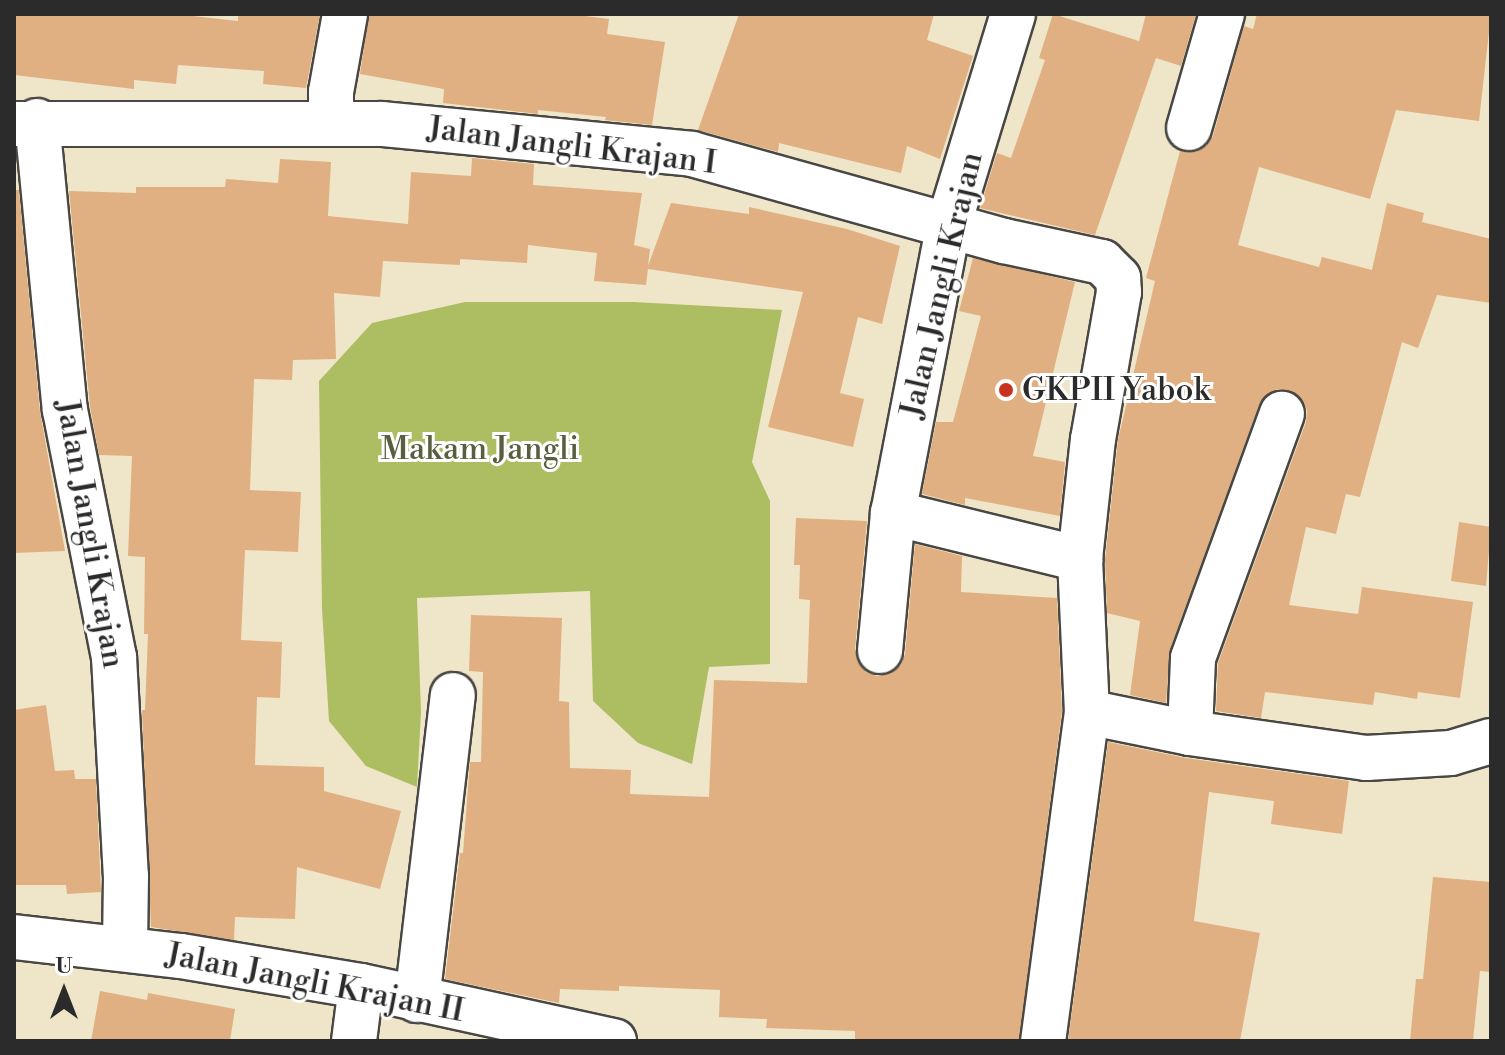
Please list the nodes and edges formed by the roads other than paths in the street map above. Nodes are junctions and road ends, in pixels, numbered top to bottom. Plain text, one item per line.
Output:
1 (345, 14) edge
2 (1013, 14) edge
3 (1222, 14) edge
4 (25, 122) edge
5 (331, 123) junction
6 (1189, 128) dead end
7 (949, 223) junction
8 (1282, 414) dead end
9 (893, 513) junction
10 (1080, 559) junction
11 (880, 651) dead end
12 (453, 695) dead end
13 (1087, 712) junction
14 (1190, 733) junction
15 (1491, 741) edge
16 (14, 937) edge
17 (125, 948) junction
18 (361, 986) junction
19 (417, 1000) junction
20 (354, 1041) edge
21 (614, 1041) edge
22 (1043, 1041) edge

1 - 5 street
2 - 7 street, Jalan Jangli Krajan
3 - 6 street
4 - 5 street, Jalan Jangli Krajan I
4 - 17 street, Jalan Jangli Krajan
5 - 7 street, Jalan Jangli Krajan I
7 - 9 street, Jalan Jangli Krajan
7 - 10 street, Jalan Jangli Krajan I
8 - 14 street
9 - 10 street
9 - 11 street, Jalan Jangli Krajan
10 - 13 street
12 - 19 street
13 - 14 street
13 - 22 street
14 - 15 street
16 - 17 street, Jalan Jangli Krajan II
17 - 18 street, Jalan Jangli Krajan II
18 - 19 street, Jalan Jangli Krajan II
18 - 20 street
19 - 21 street, Jalan Jangli Krajan II

